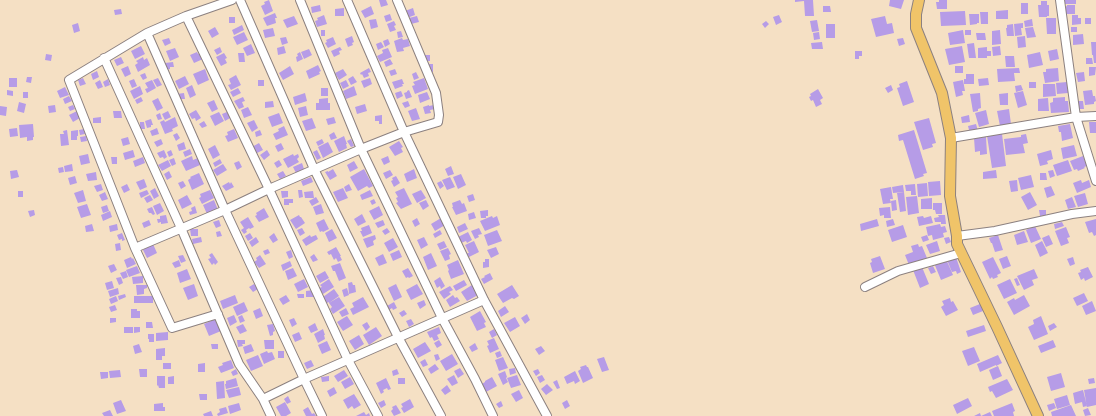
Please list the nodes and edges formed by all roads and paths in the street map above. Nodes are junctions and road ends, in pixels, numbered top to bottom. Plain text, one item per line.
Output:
1 (232, 0) edge
2 (240, 0) edge
3 (300, 0) edge
4 (347, 0) edge
5 (398, 0) edge
6 (919, 0) edge
7 (1060, 0) edge
8 (186, 16) junction
9 (146, 33) junction
10 (104, 58) junction
11 (1096, 116) edge
12 (1076, 117) junction
13 (404, 132) junction
14 (951, 138) junction
15 (361, 149) junction
16 (314, 169) junction
17 (1096, 180) edge
18 (269, 189) junction
19 (225, 210) junction
20 (1096, 211) edge
21 (181, 228) junction
22 (958, 236) junction
23 (135, 248) junction
24 (961, 253) junction
25 (865, 287) dead end
26 (484, 300) junction
27 (218, 314) junction
28 (442, 318) junction
29 (398, 337) junction
30 (348, 360) junction
31 (304, 379) junction
32 (262, 399) junction
33 (271, 416) edge
34 (322, 416) edge
35 (378, 416) edge
36 (441, 416) edge
37 (493, 416) edge
38 (547, 416) edge
39 (1038, 416) edge

1 - 8 street
2 - 16 street
3 - 15 street
4 - 13 street
5 - 13 street
6 - 14 main road
7 - 12 street
8 - 9 street
8 - 18 street
9 - 10 street
9 - 19 street
10 - 21 street
10 - 23 street
11 - 12 street
12 - 14 street
12 - 17 street
13 - 15 street
13 - 26 street
14 - 22 main road
15 - 16 street
15 - 28 street
16 - 18 street
16 - 29 street
18 - 19 street
18 - 30 street
19 - 21 street
19 - 31 street
20 - 22 street
21 - 23 street
21 - 27 street
22 - 24 main road
23 - 27 street
24 - 25 street
24 - 39 main road
26 - 28 street
26 - 38 street
27 - 32 street
28 - 29 street
28 - 37 street
29 - 30 street
29 - 36 street
30 - 31 street
30 - 35 street
31 - 32 street
31 - 34 street
32 - 33 street

